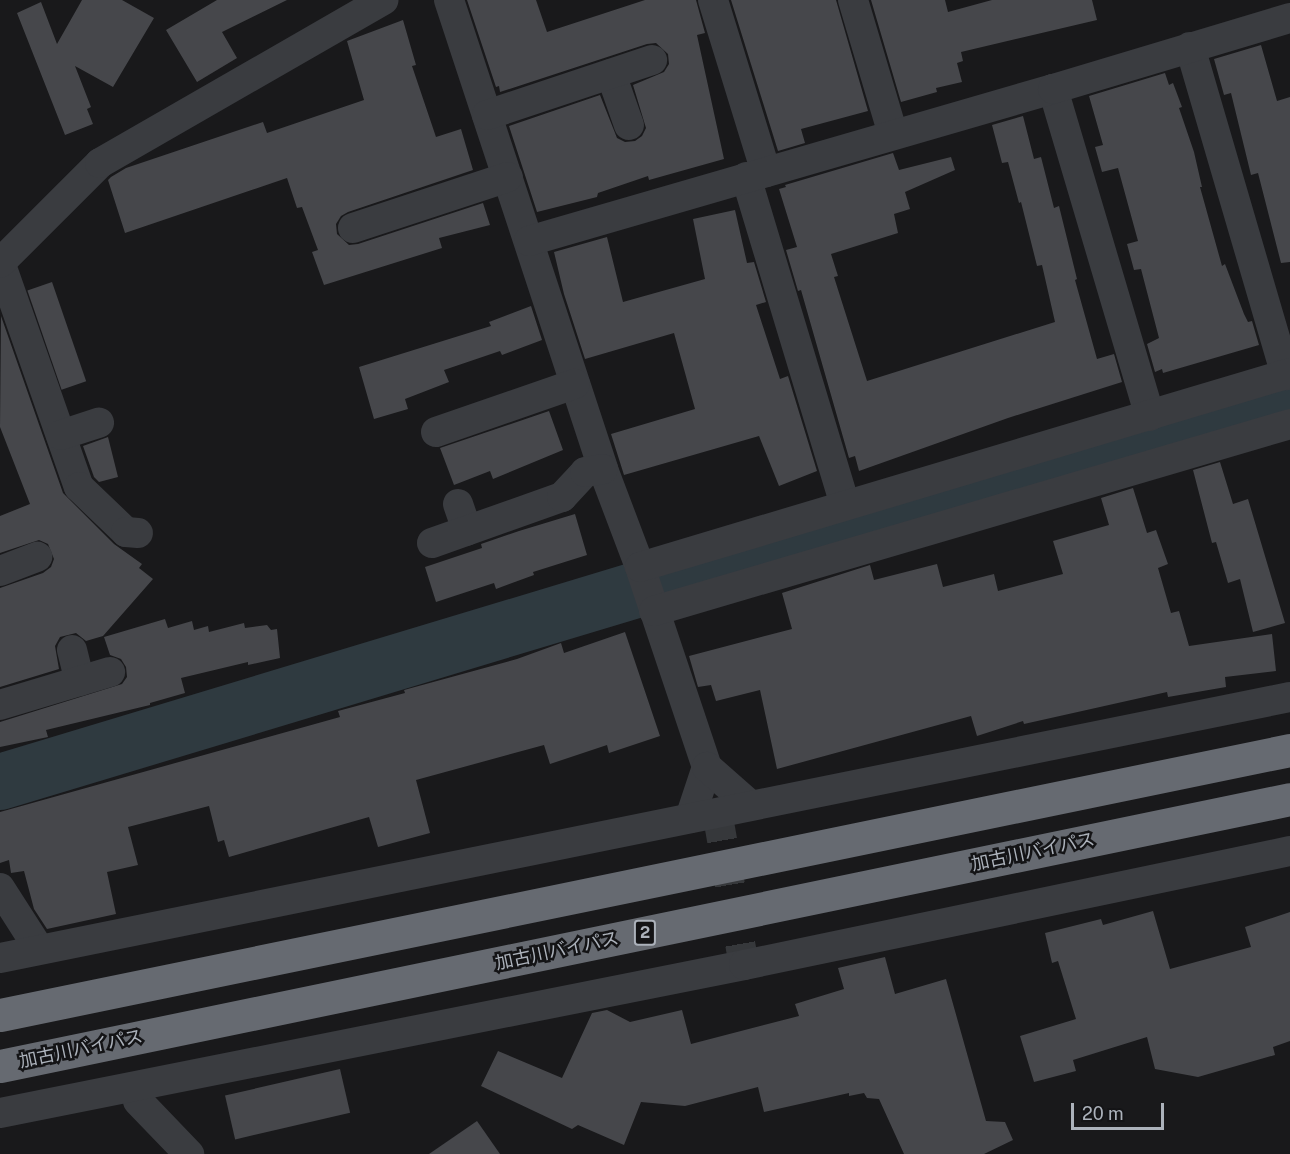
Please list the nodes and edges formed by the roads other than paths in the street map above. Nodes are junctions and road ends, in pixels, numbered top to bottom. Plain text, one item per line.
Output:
1 (384, 0) edge
2 (449, 0) edge
3 (713, 0) edge
4 (853, 0) edge
5 (1290, 18) edge
6 (1190, 47) junction
7 (652, 60) dead end
8 (611, 74) junction
9 (1053, 89) junction
10 (487, 115) junction
11 (629, 125) dead end
12 (893, 135) junction
13 (756, 174) junction
14 (508, 177) junction
15 (353, 228) dead end
16 (529, 240) junction
17 (0, 263) edge
18 (1288, 374) edge
19 (575, 384) junction
20 (1150, 416) junction
21 (99, 423) dead end
22 (1290, 424) edge
23 (436, 432) dead end
24 (61, 435) junction
25 (1069, 439) junction
26 (603, 470) junction
27 (1084, 486) junction
28 (845, 504) junction
29 (138, 533) dead end
30 (432, 543) dead end
31 (37, 557) dead end
32 (640, 567) junction
33 (0, 571) edge
34 (654, 611) junction
35 (72, 650) dead end
36 (110, 672) dead end
37 (80, 681) junction
38 (1290, 696) edge
39 (0, 705) edge
40 (1290, 750) edge
41 (707, 767) junction
42 (1290, 799) edge
43 (748, 804) junction
44 (690, 818) junction
45 (1290, 851) edge
46 (0, 888) edge
47 (39, 949) junction
48 (0, 958) edge
49 (0, 1016) edge
50 (0, 1066) edge
51 (138, 1101) dead end
52 (0, 1113) edge
53 (189, 1154) edge

1 - 17 street
2 - 10 street
3 - 13 street
4 - 12 street
5 - 6 street
6 - 9 street
6 - 18 street
7 - 8 street
8 - 10 street
8 - 11 street
9 - 12 street
9 - 20 street
10 - 14 street
12 - 13 street
13 - 16 street
13 - 28 street
14 - 15 street
14 - 16 street
16 - 19 street
17 - 24 street
18 - 20 street
19 - 23 street
19 - 26 street
20 - 25 street
21 - 24 street
22 - 27 street
24 - 29 street
25 - 27 street
25 - 28 street
26 - 30 street
26 - 32 street
27 - 34 street
28 - 32 street
31 - 33 street
32 - 34 street
34 - 41 street
35 - 37 street
36 - 37 street
37 - 39 street
38 - 43 street
40 - 49 highway
41 - 43 street
41 - 44 street
42 - 50 highway, 加古川バイパス / 2
43 - 44 street
44 - 47 street
45 - 52 street
46 - 47 street
47 - 48 street
51 - 53 street

